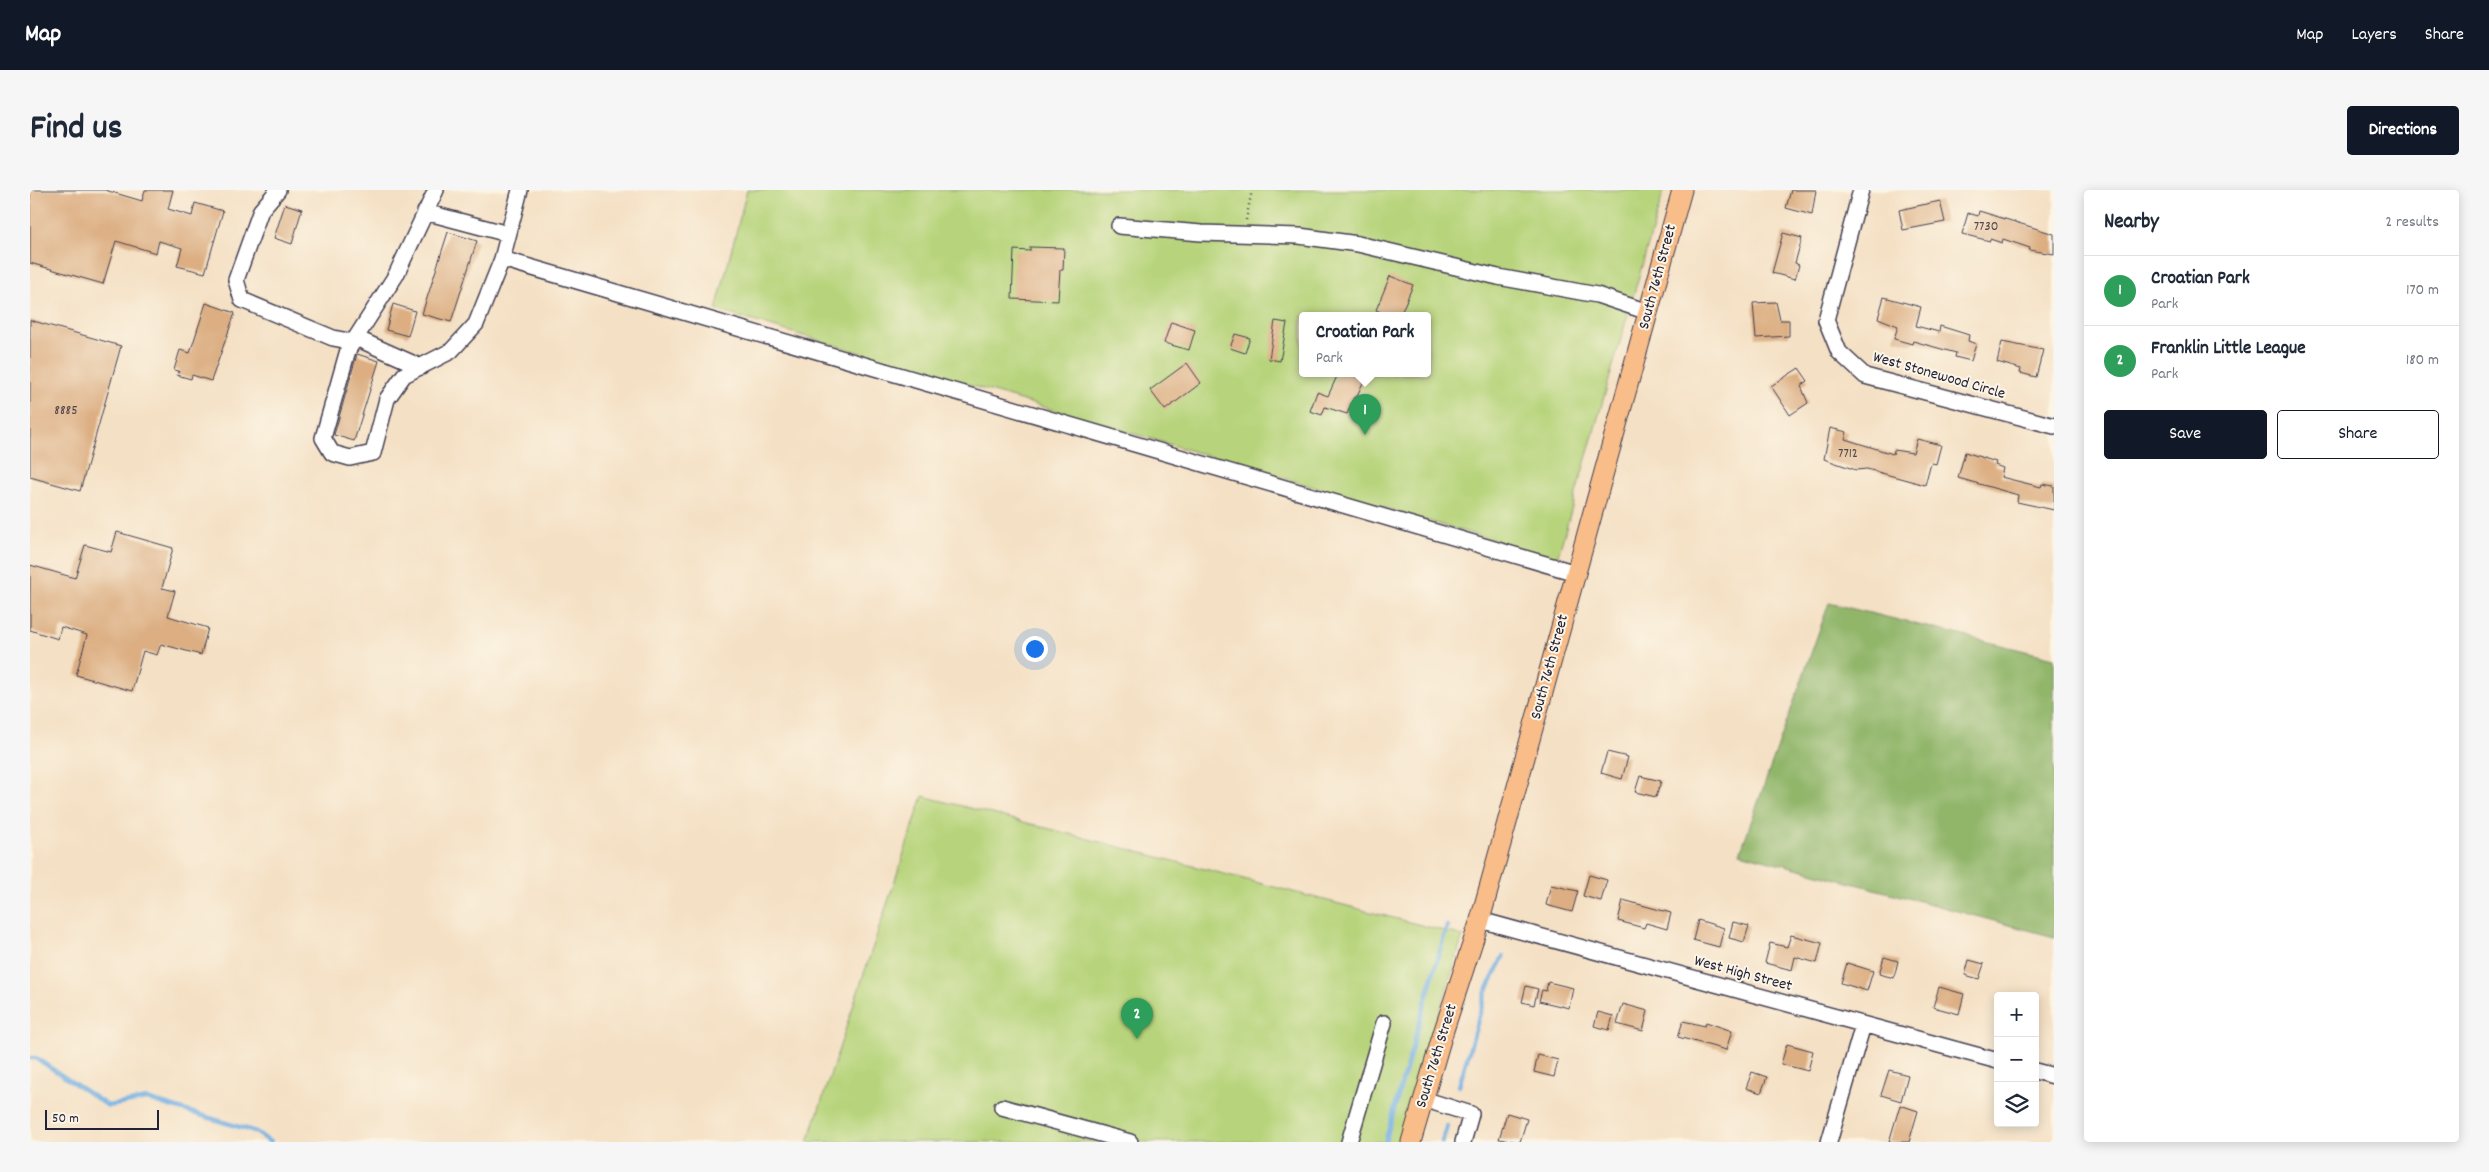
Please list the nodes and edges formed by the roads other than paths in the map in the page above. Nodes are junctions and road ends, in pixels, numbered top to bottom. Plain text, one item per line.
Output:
1 (278, 190) edge
2 (436, 190) edge
3 (520, 190) edge
4 (1682, 190) edge
5 (1861, 190) edge
6 (425, 212) junction
7 (1120, 226) dead end
8 (508, 234) junction
9 (502, 259) junction
10 (1648, 312) junction
11 (355, 340) junction
12 (421, 366) junction
13 (2054, 426) edge
14 (1576, 573) junction
15 (1480, 920) junction
16 (1384, 1024) dead end
17 (1863, 1025) junction
18 (1994, 1060) edge
19 (2039, 1072) edge
20 (2054, 1076) edge
21 (1423, 1099) junction
22 (1002, 1107) dead end
23 (1130, 1142) edge
24 (1349, 1142) edge
25 (1411, 1142) edge
26 (1463, 1142) edge
27 (1829, 1142) edge

1 - 11 street
2 - 6 street
3 - 8 street
4 - 10 main road, South 76th Street
5 - 13 street, West Stonewood Circle
6 - 8 street
6 - 11 street
7 - 10 street
8 - 9 street
9 - 12 street
9 - 14 street
10 - 14 main road, South 76th Street
11 - 12 street
11 - 12 street
14 - 15 main road, South 76th Street
15 - 17 street, West High Street
15 - 21 main road, South 76th Street
16 - 24 street
17 - 18 street, West High Street
17 - 27 street
19 - 20 street
21 - 25 main road, South 76th Street
21 - 26 street
22 - 23 street

